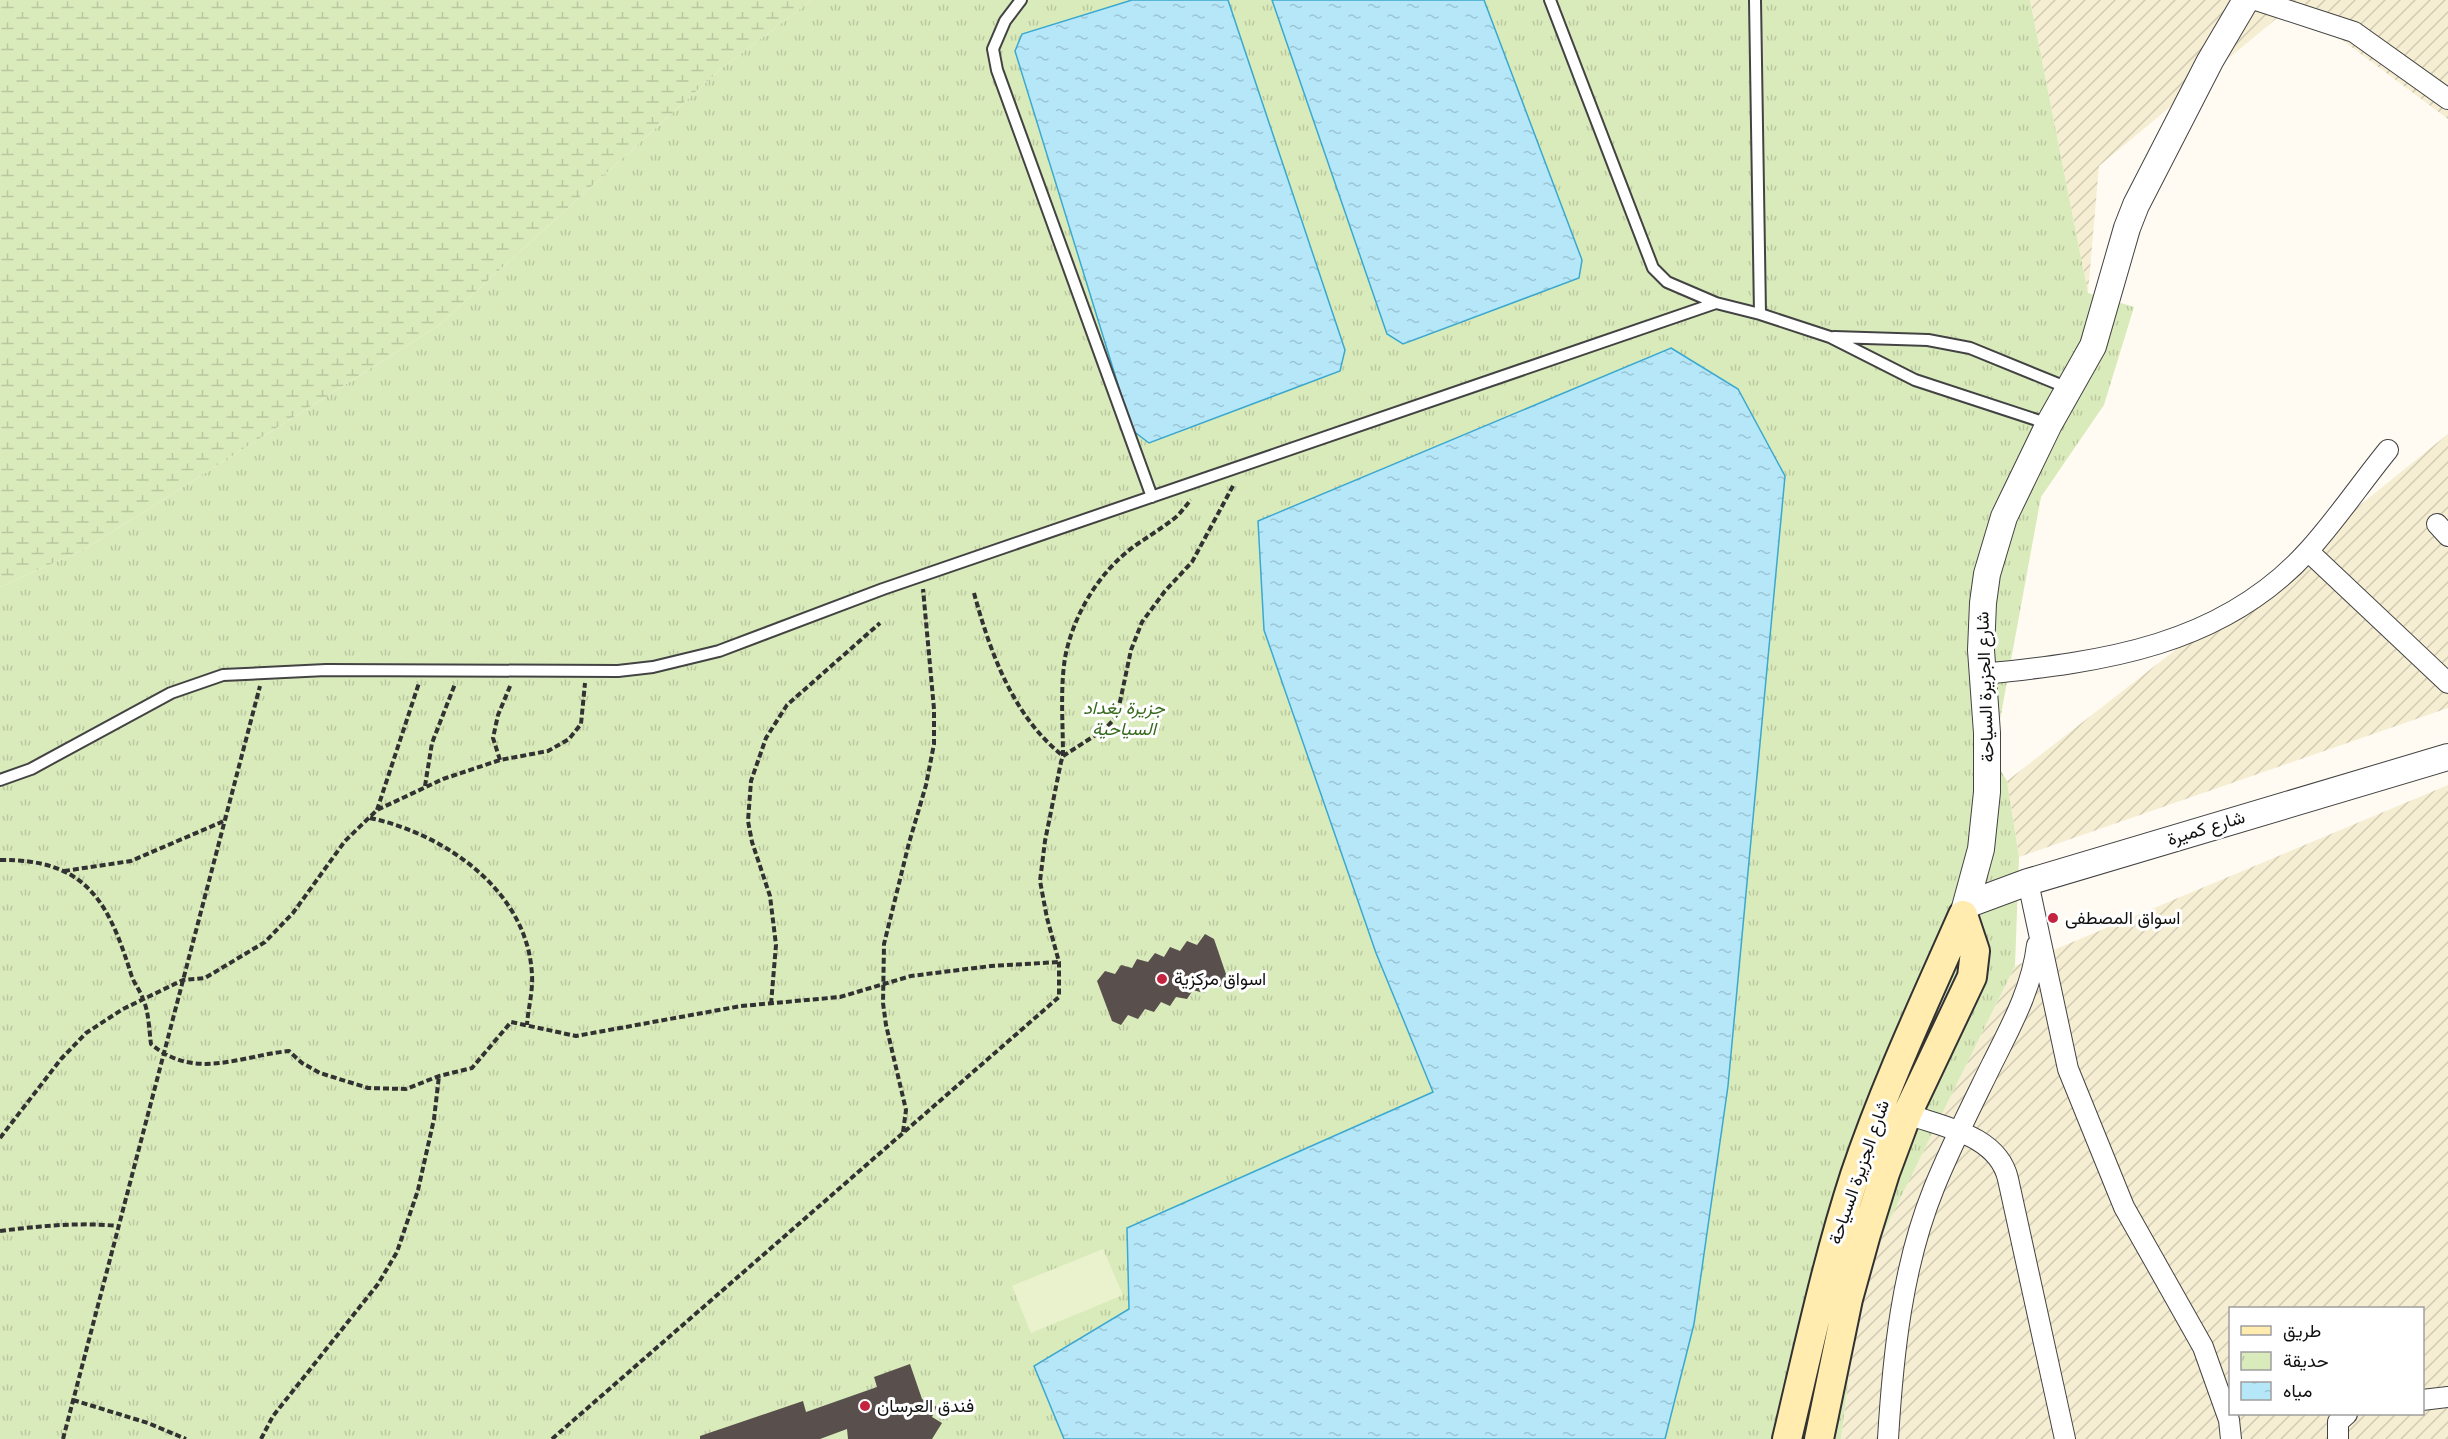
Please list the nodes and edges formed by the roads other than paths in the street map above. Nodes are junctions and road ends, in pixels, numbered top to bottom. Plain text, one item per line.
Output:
1 (1021, 0) edge
2 (1550, 0) edge
3 (1755, 0) edge
4 (2246, 0) edge
5 (2256, 0) edge
6 (2448, 99) edge
7 (1716, 303) junction
8 (1760, 314) junction
9 (1830, 337) junction
10 (2068, 388) junction
11 (2049, 424) junction
12 (2388, 450) dead end
13 (1152, 497) junction
14 (2308, 550) junction
15 (1982, 674) junction
16 (2448, 682) edge
17 (2448, 757) edge
18 (0, 780) edge
19 (2028, 882) junction
20 (1965, 910) junction
21 (2038, 934) junction
22 (1907, 1114) junction
23 (1958, 1132) junction
24 (2448, 1397) edge
25 (2424, 1400) edge
26 (2345, 1415) edge
27 (1788, 1439) edge
28 (1818, 1439) edge
29 (1888, 1439) edge
30 (2065, 1439) edge
31 (2231, 1439) edge
32 (2338, 1439) edge

1 - 13 lane
2 - 7 lane
3 - 8 lane
4 - 10 street, شارع الجزيرة السياحة
5 - 6 street
7 - 8 lane
7 - 13 lane
8 - 9 lane
9 - 10 lane
9 - 11 lane
10 - 11 street, شارع الجزيرة السياحة
11 - 15 street, شارع الجزيرة السياحة
12 - 14 street
13 - 18 lane
14 - 15 street
14 - 16 street
15 - 20 street, شارع الجزيرة السياحة
17 - 19 street, شارع كميرة
19 - 20 street, شارع كميرة
19 - 21 street
20 - 22 main road, شارع الجزيرة السياحة
20 - 27 main road, شارع الجزيرة السياحة
21 - 23 street
21 - 31 street
22 - 23 street
22 - 28 main road, شارع الجزيرة السياحة
23 - 29 street
23 - 30 street
24 - 25 street
26 - 32 street

